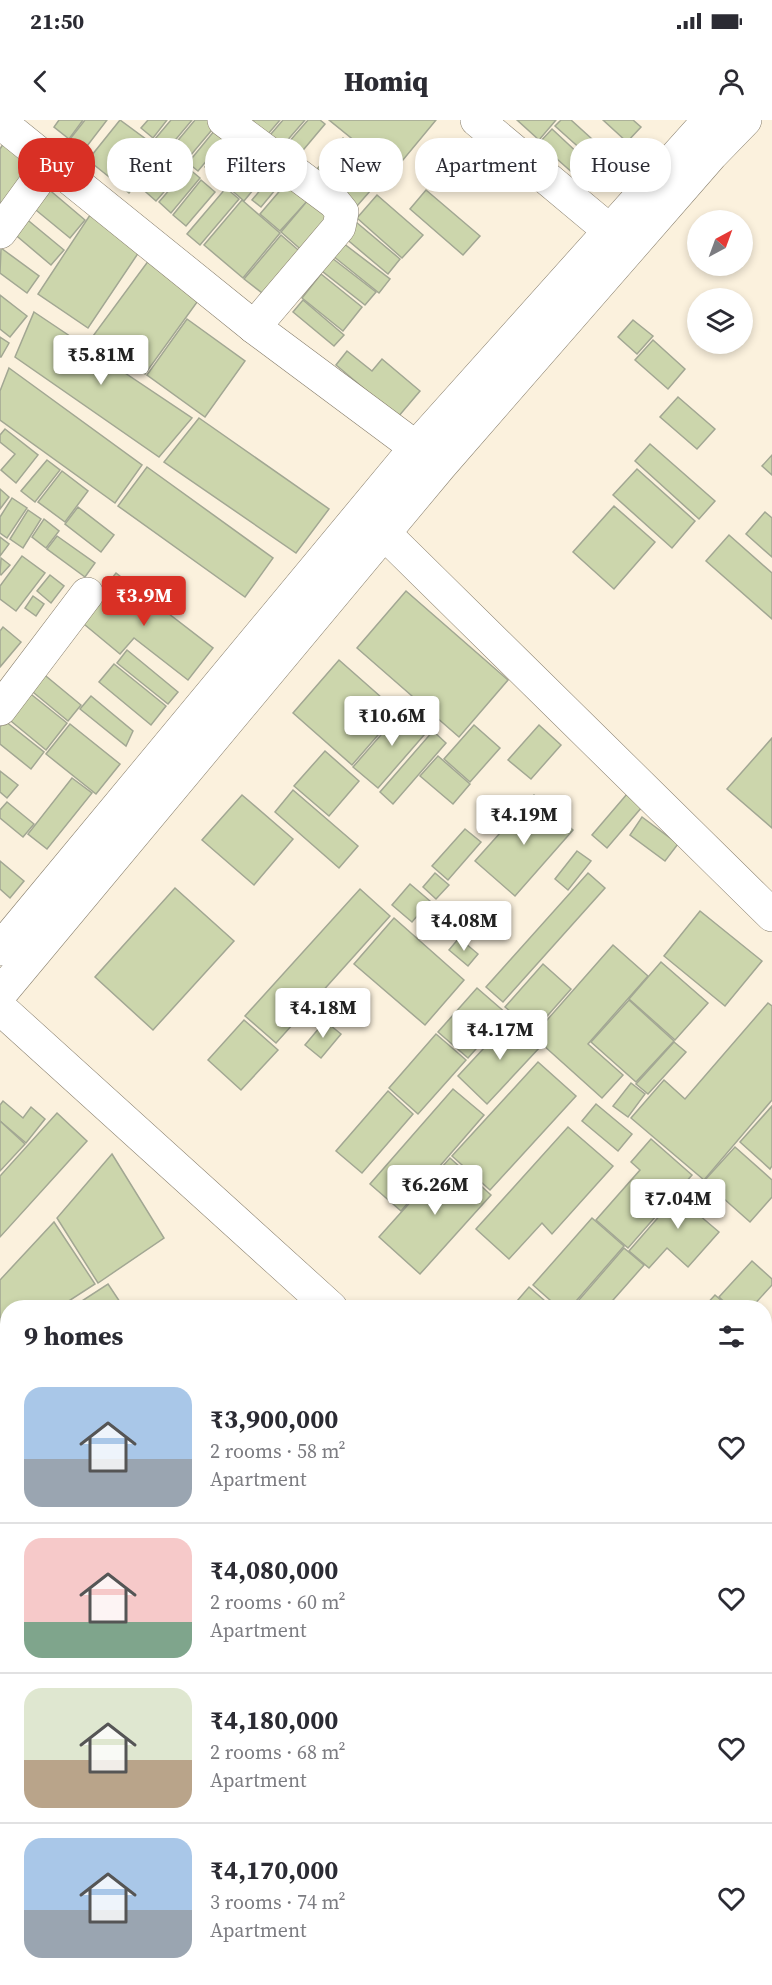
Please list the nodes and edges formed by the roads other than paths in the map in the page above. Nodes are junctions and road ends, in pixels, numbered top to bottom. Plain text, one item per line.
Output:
1 (224, 120) edge
2 (477, 120) edge
3 (709, 120) edge
4 (745, 120) edge
5 (0, 122) edge
6 (20, 138) edge
7 (29, 192) edge
8 (88, 192) edge
9 (610, 231) junction
10 (0, 232) edge
11 (254, 327) junction
12 (429, 456) junction
13 (384, 533) junction
14 (87, 594) dead end
15 (0, 709) edge
16 (772, 915) edge
17 (0, 948) edge
18 (0, 994) edge
19 (0, 1008) edge
20 (322, 1300) edge

1 - 11 street
2 - 9 street
3 - 9 street
4 - 12 street
5 - 6 street
7 - 10 street
8 - 11 street
9 - 12 street
11 - 12 street
12 - 13 street
12 - 17 street
13 - 16 street
13 - 18 street
14 - 15 street
19 - 20 street

